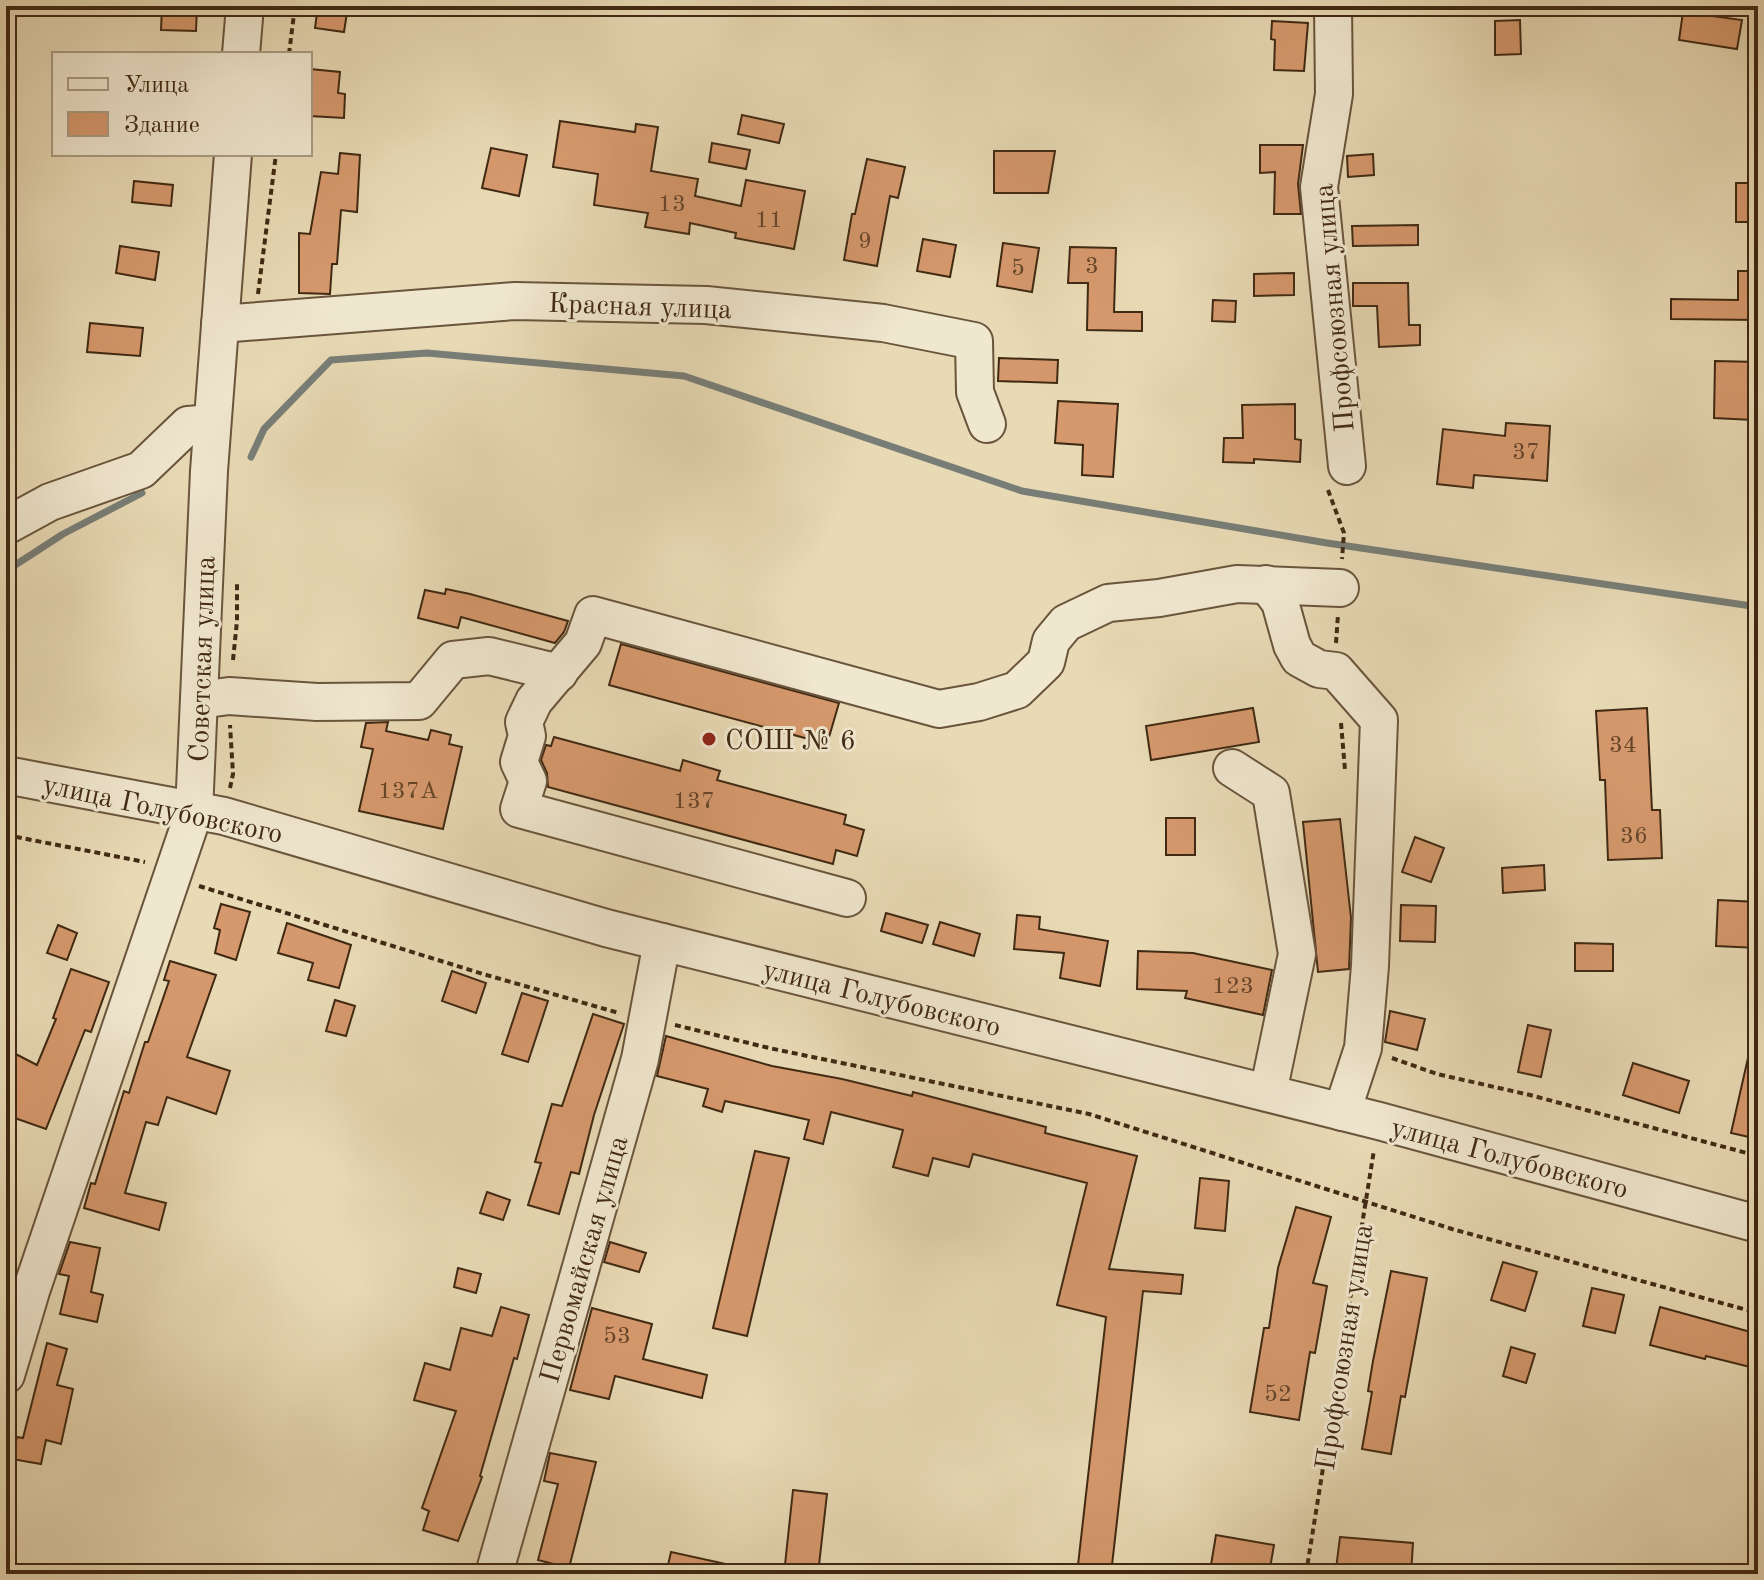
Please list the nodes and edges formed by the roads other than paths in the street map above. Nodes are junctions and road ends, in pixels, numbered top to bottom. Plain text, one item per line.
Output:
1 (245, 6) edge
2 (1333, 6) edge
3 (241, 52) edge
4 (233, 156) edge
5 (237, 323) junction
6 (212, 423) junction
7 (987, 424) dead end
8 (1347, 466) road end
9 (6, 526) edge
10 (1266, 584) junction
11 (1340, 588) dead end
12 (559, 673) junction
13 (214, 698) junction
14 (1232, 768) dead end
15 (6, 775) edge
16 (209, 814) junction
17 (847, 898) dead end
18 (662, 942) junction
19 (1268, 1093) junction
20 (1342, 1112) junction
21 (1758, 1224) edge
22 (6, 1375) edge
23 (494, 1574) edge

1 - 3 street
2 - 8 street, Профсоюзная улица
4 - 5 street, Советская улица
5 - 6 street, Советская улица
5 - 7 street, Красная улица
6 - 9 street
6 - 13 street, Советская улица
10 - 11 street
10 - 12 street
10 - 20 street
12 - 13 street
12 - 17 street
13 - 16 street, Советская улица
14 - 19 street
15 - 16 street, улица Голубовского
16 - 18 street, улица Голубовского
16 - 22 street, Советская улица
18 - 19 street, улица Голубовского
18 - 23 street, Первомайская улица
19 - 20 street, улица Голубовского
20 - 21 street, улица Голубовского

